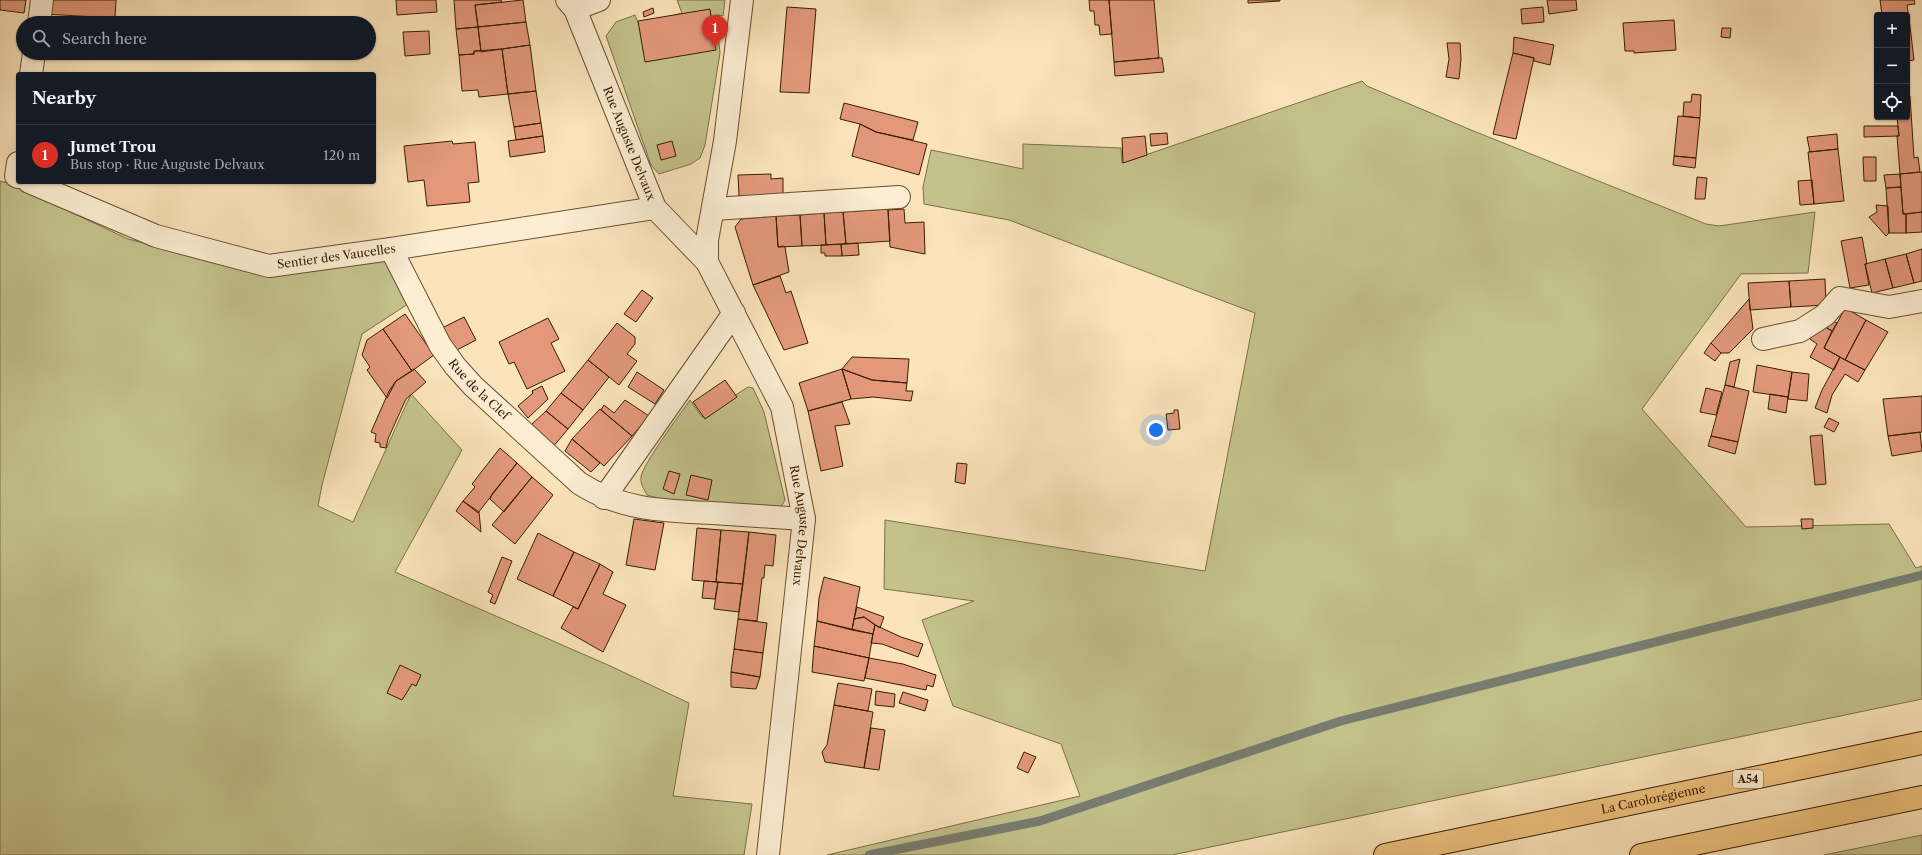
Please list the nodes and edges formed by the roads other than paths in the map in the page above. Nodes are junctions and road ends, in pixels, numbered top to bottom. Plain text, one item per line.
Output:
1 (42, 0) edge
2 (599, 0) edge
3 (742, 0) edge
4 (571, 4) edge
5 (40, 16) edge
6 (33, 60) edge
7 (31, 72) edge
8 (40, 184) edge
9 (899, 197) dead end
10 (655, 208) junction
11 (713, 209) junction
12 (391, 249) junction
13 (707, 262) junction
14 (1922, 301) edge
15 (734, 313) junction
16 (1763, 339) dead end
17 (604, 498) junction
18 (804, 518) junction
19 (1922, 743) edge
20 (1922, 797) edge
21 (768, 855) edge
22 (1385, 855) edge
23 (1641, 855) edge

1 - 5 street
2 - 4 street
3 - 11 street, Rue Auguste Delvaux
4 - 10 street, Rue Auguste Delvaux
6 - 7 street
8 - 12 street, Sentier des Vaucelles
9 - 11 street
10 - 12 street, Sentier des Vaucelles
10 - 13 street, Rue Auguste Delvaux
11 - 13 street, Rue Auguste Delvaux
12 - 17 street, Rue de la Clef
13 - 15 street, Rue Auguste Delvaux
14 - 16 street
15 - 17 street
15 - 18 street, Rue Auguste Delvaux
17 - 18 street, Rue de la Clef
18 - 21 street, Rue Auguste Delvaux
19 - 22 highway, La Carolorégienne / A54
20 - 23 highway

